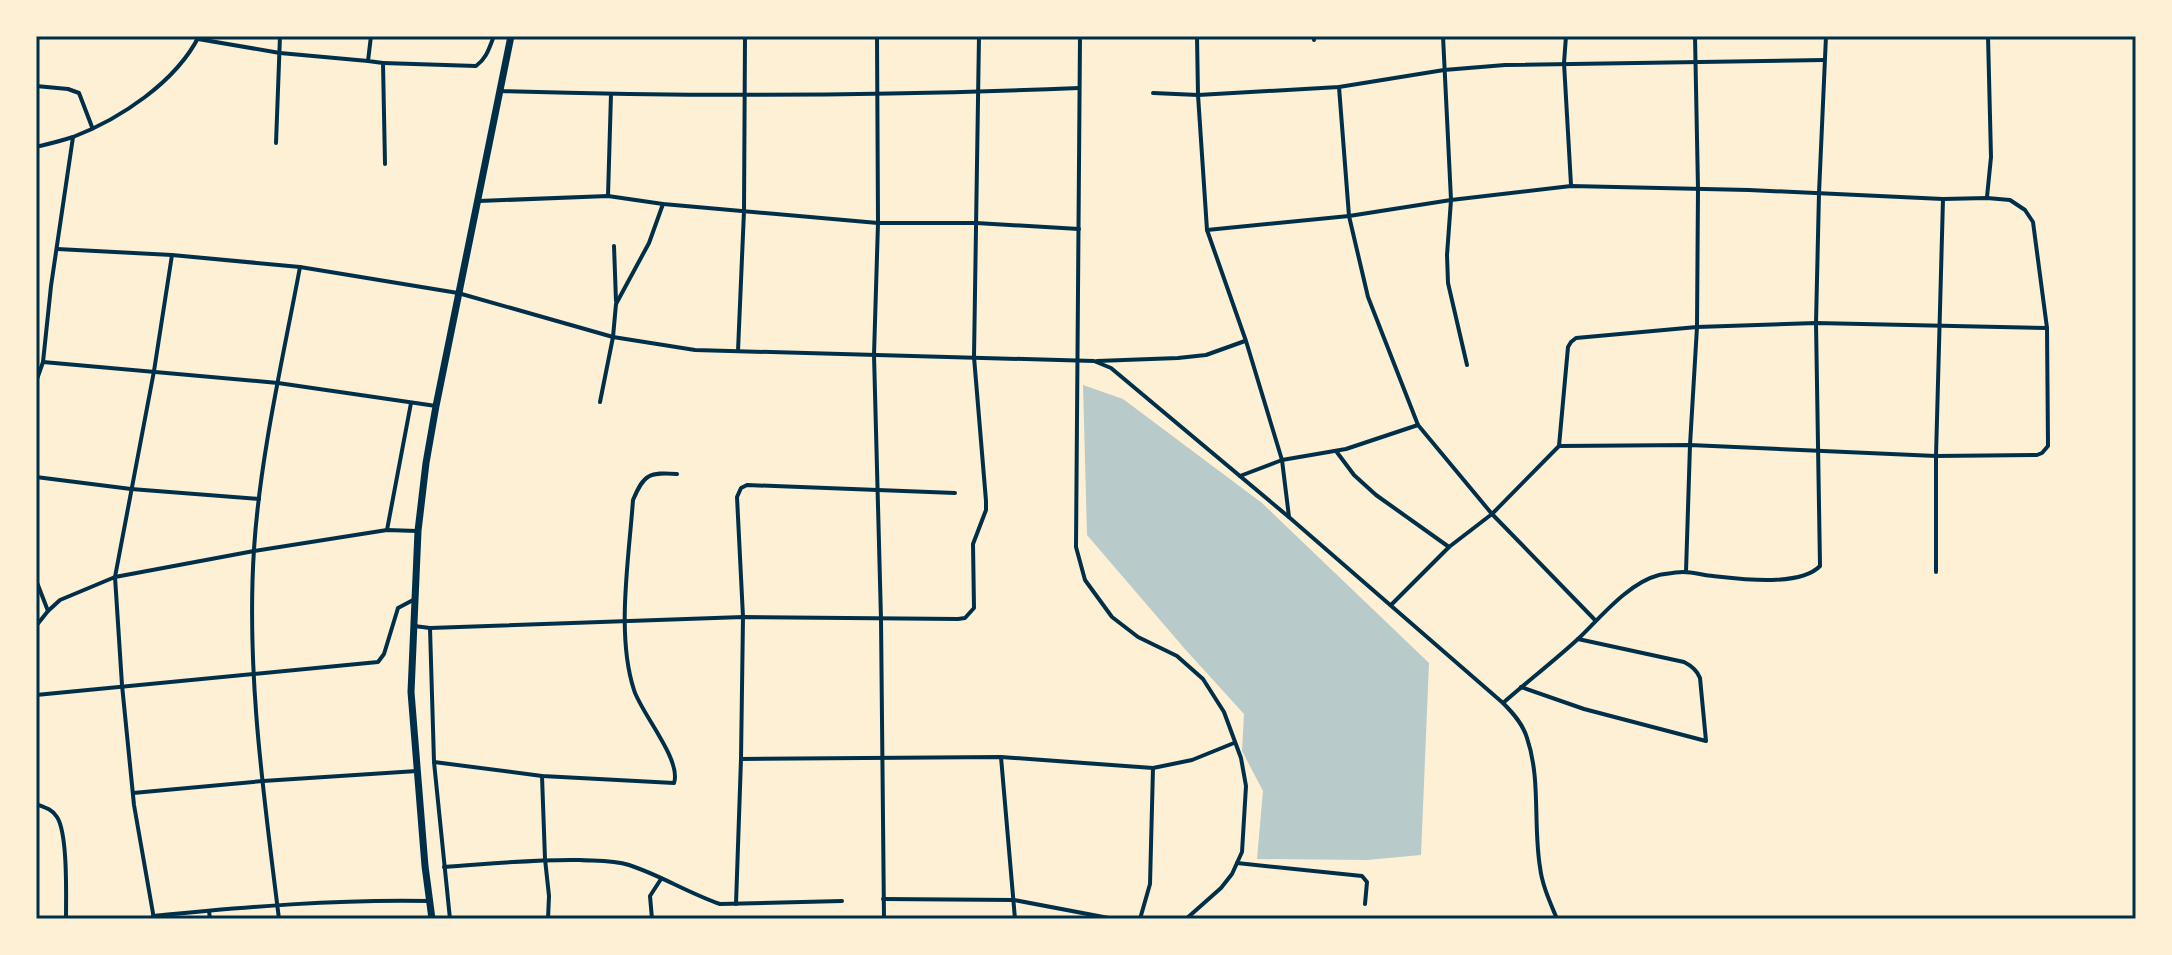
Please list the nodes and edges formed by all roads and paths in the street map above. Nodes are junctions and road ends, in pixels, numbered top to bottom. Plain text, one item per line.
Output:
1 (280, 36) edge
2 (371, 36) edge
3 (494, 36) edge
4 (511, 36) edge
5 (745, 36) edge
6 (877, 36) edge
7 (979, 36) edge
8 (1080, 36) edge
9 (1197, 36) edge
10 (1443, 36) edge
11 (1566, 36) edge
12 (1695, 36) edge
13 (1826, 36) edge
14 (1988, 36) edge
15 (198, 38) edge
16 (280, 53) junction
17 (1824, 60) junction
18 (368, 61) junction
19 (1696, 61) junction
20 (383, 63) junction
21 (1564, 63) junction
22 (1444, 70) junction
23 (36, 86) edge
24 (1339, 87) junction
25 (1079, 88) junction
26 (499, 91) junction
27 (980, 92) junction
28 (877, 93) junction
29 (1153, 93) dead end
30 (611, 94) junction
31 (745, 94) junction
32 (1198, 95) junction
33 (92, 127) junction
34 (73, 137) junction
35 (276, 143) dead end
36 (36, 147) edge
37 (385, 164) dead end
38 (1571, 186) junction
39 (1698, 189) junction
40 (1819, 193) junction
41 (608, 196) junction
42 (1987, 198) junction
43 (1943, 199) junction
44 (1451, 200) junction
45 (476, 201) junction
46 (663, 204) junction
47 (744, 211) junction
48 (1349, 216) junction
49 (878, 223) junction
50 (976, 223) junction
51 (1079, 229) junction
52 (1207, 230) junction
53 (614, 246) dead end
54 (57, 249) junction
55 (172, 255) junction
56 (300, 267) junction
57 (458, 293) junction
58 (616, 304) junction
59 (1816, 323) junction
60 (1940, 326) junction
61 (1697, 327) junction
62 (2047, 328) junction
63 (613, 337) junction
64 (1246, 341) junction
65 (738, 351) junction
66 (874, 355) junction
67 (974, 357) junction
68 (1077, 361) junction
69 (1094, 361) junction
70 (43, 362) junction
71 (1467, 365) dead end
72 (154, 371) junction
73 (36, 382) edge
74 (278, 383) junction
75 (600, 402) dead end
76 (411, 403) junction
77 (436, 406) junction
78 (1418, 425) junction
79 (1690, 445) junction
80 (1559, 446) junction
81 (1817, 450) junction
82 (1336, 451) junction
83 (1936, 456) junction
84 (1282, 460) junction
85 (677, 474) dead end
86 (1240, 476) junction
87 (36, 477) edge
88 (131, 489) junction
89 (878, 489) junction
90 (955, 493) dead end
91 (259, 499) junction
92 (1492, 514) junction
93 (1290, 518) junction
94 (387, 530) junction
95 (418, 531) junction
96 (1449, 547) junction
97 (254, 551) junction
98 (1686, 572) junction
99 (1936, 572) dead end
100 (115, 577) junction
101 (36, 580) edge
102 (416, 598) junction
103 (1391, 605) junction
104 (48, 611) junction
105 (743, 617) junction
106 (881, 619) junction
107 (1595, 620) junction
108 (625, 622) junction
109 (36, 626) edge
110 (414, 626) junction
111 (430, 628) junction
112 (1578, 639) junction
113 (253, 675) junction
114 (122, 685) junction
115 (1521, 687) junction
116 (36, 695) edge
117 (1503, 703) junction
118 (1234, 743) junction
119 (1001, 757) junction
120 (741, 759) junction
121 (882, 759) junction
122 (434, 762) junction
123 (1153, 768) junction
124 (417, 771) junction
125 (542, 776) junction
126 (263, 781) junction
127 (133, 793) junction
128 (36, 804) edge
129 (545, 859) junction
130 (1237, 863) junction
131 (444, 867) junction
132 (661, 879) junction
133 (883, 899) junction
134 (1014, 900) junction
135 (430, 901) junction
136 (842, 901) dead end
137 (277, 904) junction
138 (736, 904) junction
139 (1365, 904) dead end
140 (209, 911) junction
141 (153, 918) edge
142 (66, 919) edge
143 (210, 919) edge
144 (279, 919) edge
145 (432, 919) edge
146 (450, 919) edge
147 (548, 919) edge
148 (652, 919) edge
149 (884, 919) edge
150 (1015, 919) edge
151 (1114, 919) edge
152 (1140, 919) edge
153 (1186, 919) edge
154 (1557, 919) edge

1 - 16 street
2 - 18 street
3 - 20 street
4 - 26 highway
5 - 31 street
6 - 28 street
7 - 27 street
8 - 25 street
9 - 32 street
10 - 22 street
11 - 21 street
12 - 19 street
13 - 17 street
14 - 42 street
15 - 16 street
15 - 33 street
16 - 18 street
16 - 35 street
17 - 19 street
17 - 40 street
18 - 20 street
19 - 21 street
19 - 39 street
20 - 37 street
21 - 22 street
21 - 38 street
22 - 24 street
22 - 44 street
23 - 33 street
24 - 32 street
24 - 48 street
25 - 27 street
25 - 51 street
26 - 30 street
26 - 45 highway
27 - 28 street
27 - 50 street
28 - 31 street
28 - 49 street
29 - 32 street
30 - 31 street
30 - 41 street
31 - 47 street
32 - 52 street
33 - 34 street
34 - 36 street
34 - 54 street
38 - 39 street
38 - 44 street
39 - 40 street
39 - 61 street
40 - 43 street
40 - 59 street
41 - 45 street
41 - 46 street
42 - 43 street
42 - 62 street
43 - 60 street
44 - 48 street
44 - 71 street
45 - 57 highway
46 - 47 street
46 - 58 street
47 - 49 street
47 - 65 street
48 - 52 street
48 - 78 street
49 - 50 street
49 - 66 street
50 - 51 street
50 - 67 street
51 - 68 street
52 - 64 street
53 - 58 street
54 - 55 street
54 - 70 street
55 - 56 street
55 - 72 street
56 - 57 street
56 - 74 street
57 - 63 street
57 - 77 highway
58 - 63 street
59 - 60 street
59 - 61 street
59 - 81 street
60 - 62 street
60 - 83 street
61 - 79 street
61 - 80 street
62 - 83 street
63 - 65 street
63 - 75 street
64 - 69 street
64 - 84 street
65 - 66 street
66 - 67 street
66 - 89 street
67 - 68 street
67 - 106 street
68 - 69 street
68 - 118 street
69 - 86 street
70 - 72 street
70 - 73 street
72 - 74 street
72 - 88 street
74 - 76 street
74 - 91 street
76 - 77 street
76 - 94 street
77 - 95 highway
78 - 82 street
78 - 92 street
79 - 80 street
79 - 81 street
79 - 98 street
80 - 92 street
81 - 83 street
81 - 98 street
82 - 84 street
82 - 96 street
83 - 99 street
84 - 86 street
84 - 93 street
85 - 108 street
86 - 93 street
87 - 88 street
88 - 91 street
88 - 100 street
89 - 90 street
89 - 105 street
89 - 106 street
91 - 97 street
92 - 96 street
92 - 107 street
93 - 103 street
94 - 95 street
94 - 97 street
95 - 102 highway
96 - 103 street
97 - 100 street
97 - 113 street
98 - 107 street
100 - 104 street
100 - 114 street
101 - 104 street
102 - 110 highway
102 - 113 street
103 - 117 street
104 - 109 street
105 - 106 street
105 - 108 street
105 - 120 street
106 - 121 street
107 - 112 street
108 - 111 street
108 - 125 street
110 - 111 street
110 - 124 highway
111 - 122 street
112 - 115 street
112 - 115 street
113 - 114 street
113 - 126 street
114 - 116 street
114 - 127 street
115 - 117 street
117 - 154 street
118 - 123 street
118 - 130 street
119 - 121 street
119 - 123 street
119 - 134 street
120 - 121 street
120 - 138 street
121 - 133 street
122 - 125 street
122 - 131 street
123 - 152 street
124 - 126 street
124 - 135 highway
125 - 129 street
126 - 127 street
126 - 137 street
127 - 141 street
128 - 142 street
129 - 131 street
129 - 132 street
129 - 147 street
130 - 139 street
130 - 153 street
131 - 146 street
132 - 138 street
132 - 148 street
133 - 134 street
133 - 149 street
134 - 150 street
134 - 151 street
135 - 137 street
135 - 145 highway
136 - 138 street
137 - 140 street
137 - 144 street
140 - 141 street
140 - 143 street

